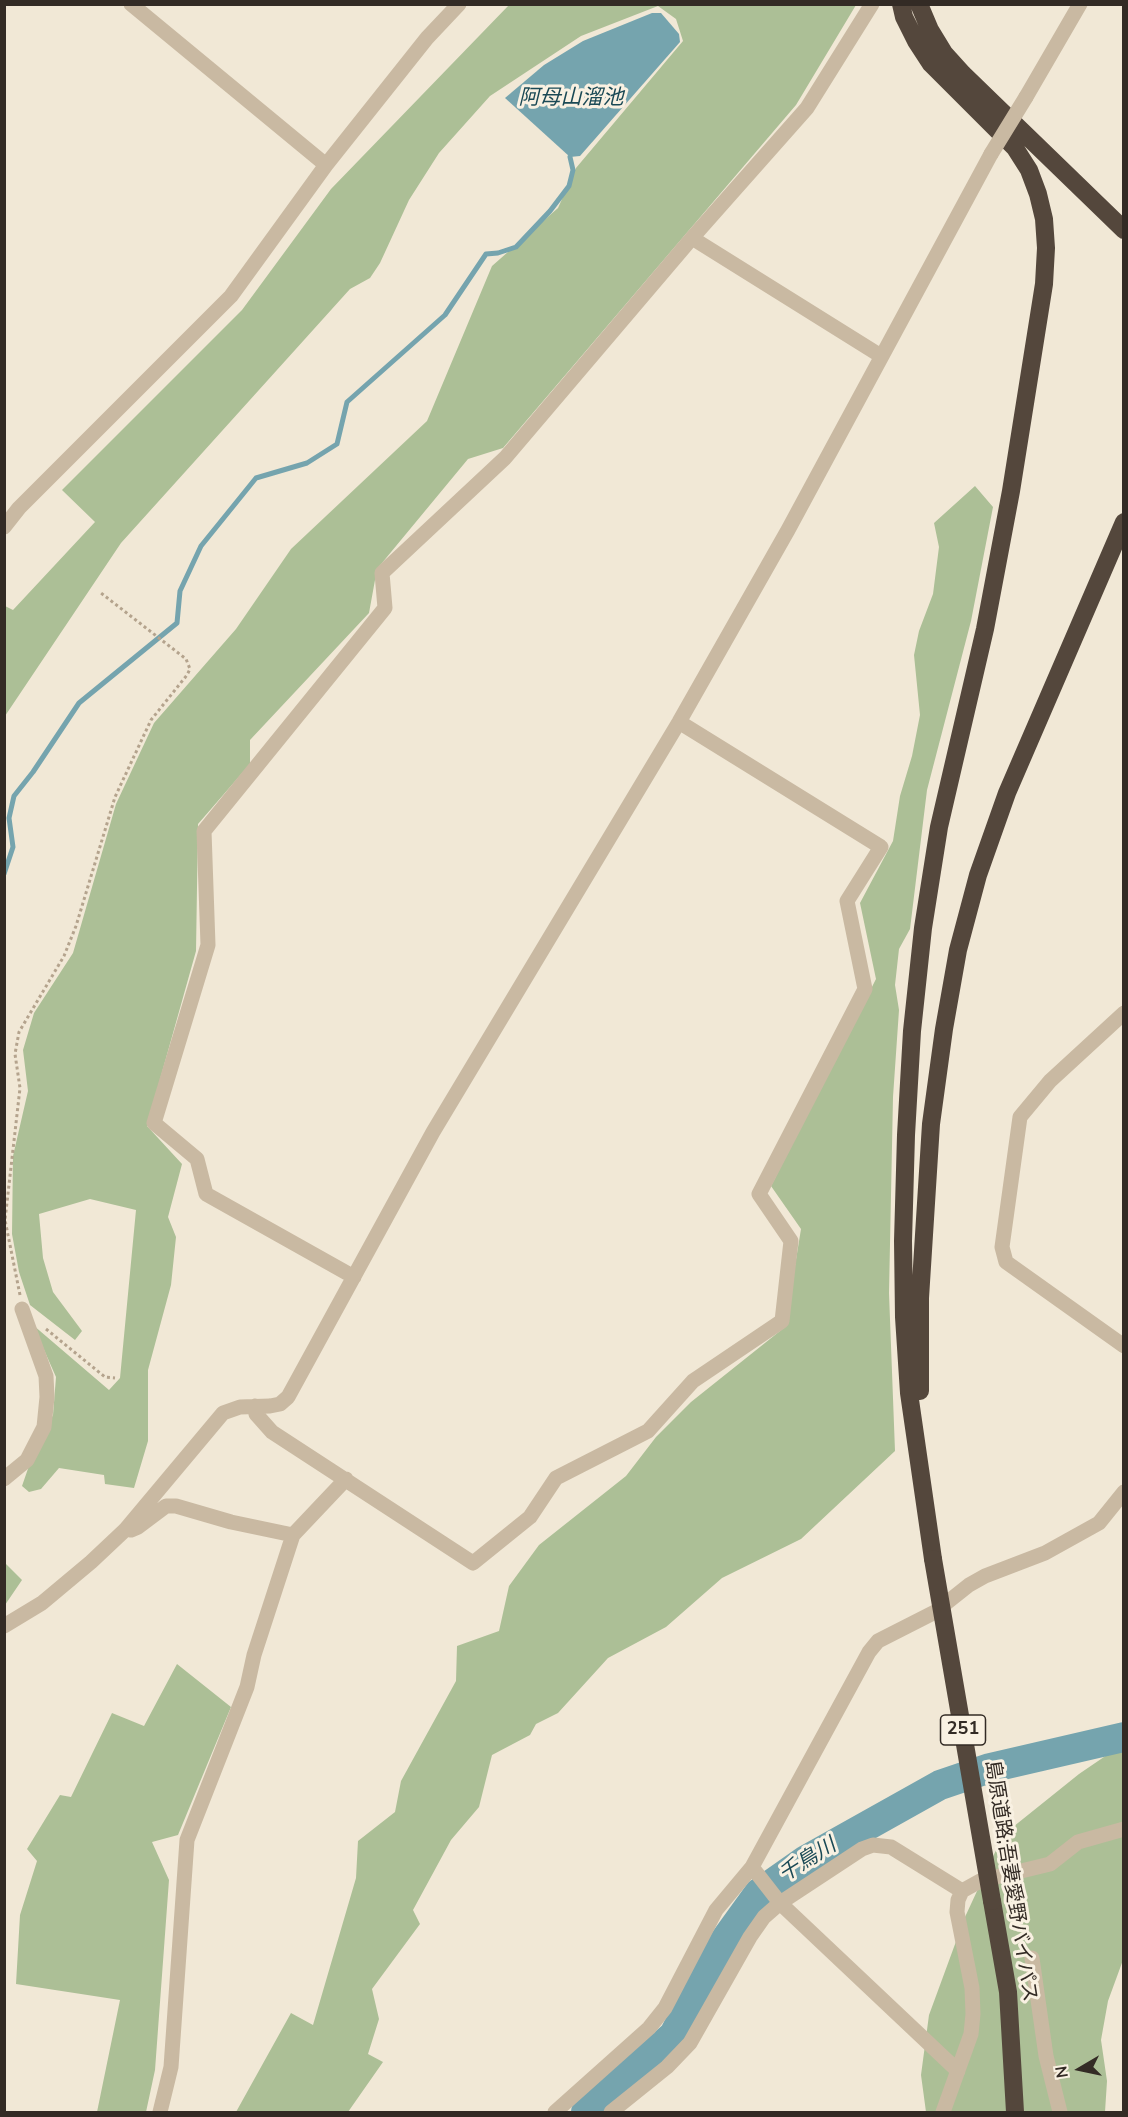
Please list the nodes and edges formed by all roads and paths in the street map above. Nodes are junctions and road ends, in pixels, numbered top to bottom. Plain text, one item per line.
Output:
1 (130, 4) edge
2 (459, 4) edge
3 (872, 4) edge
4 (901, 4) edge
5 (919, 4) edge
6 (1080, 4) edge
7 (326, 165) junction
8 (1124, 230) edge
9 (692, 238) junction
10 (881, 356) junction
11 (1124, 522) edge
12 (4, 527) edge
13 (101, 593) dead end
14 (679, 722) junction
15 (1124, 1013) edge
16 (354, 1277) junction
17 (22, 1309) junction
18 (1124, 1346) edge
19 (115, 1378) dead end
20 (255, 1406) junction
21 (4, 1479) edge
22 (346, 1479) junction
23 (923, 1480) junction
24 (1124, 1492) edge
25 (124, 1530) junction
26 (293, 1535) junction
27 (4, 1626) edge
28 (1124, 1829) edge
29 (755, 1870) junction
30 (962, 1891) junction
31 (778, 1901) junction
32 (1032, 1958) dead end
33 (958, 2071) junction
34 (160, 2112) edge
35 (555, 2112) edge
36 (611, 2112) edge
37 (943, 2112) edge
38 (1015, 2112) edge
39 (1059, 2112) edge

1 - 7 street
2 - 7 street
3 - 9 street
4 - 23 highway
5 - 8 highway
6 - 10 street, bridge
7 - 12 street
9 - 10 street
9 - 16 street
10 - 14 street
11 - 23 highway
13 - 17 path
14 - 16 street
14 - 22 street
15 - 18 street
16 - 20 street
17 - 19 path
17 - 21 street
20 - 22 street
20 - 25 street
22 - 26 street
23 - 38 highway, 島原道路;吾妻愛野バイパス / 251, bridge
24 - 29 street
25 - 26 street
25 - 27 street
26 - 34 street
28 - 30 street
29 - 31 street
29 - 35 street
30 - 31 street
30 - 33 street
31 - 33 street
31 - 36 street
32 - 39 street
33 - 37 street

